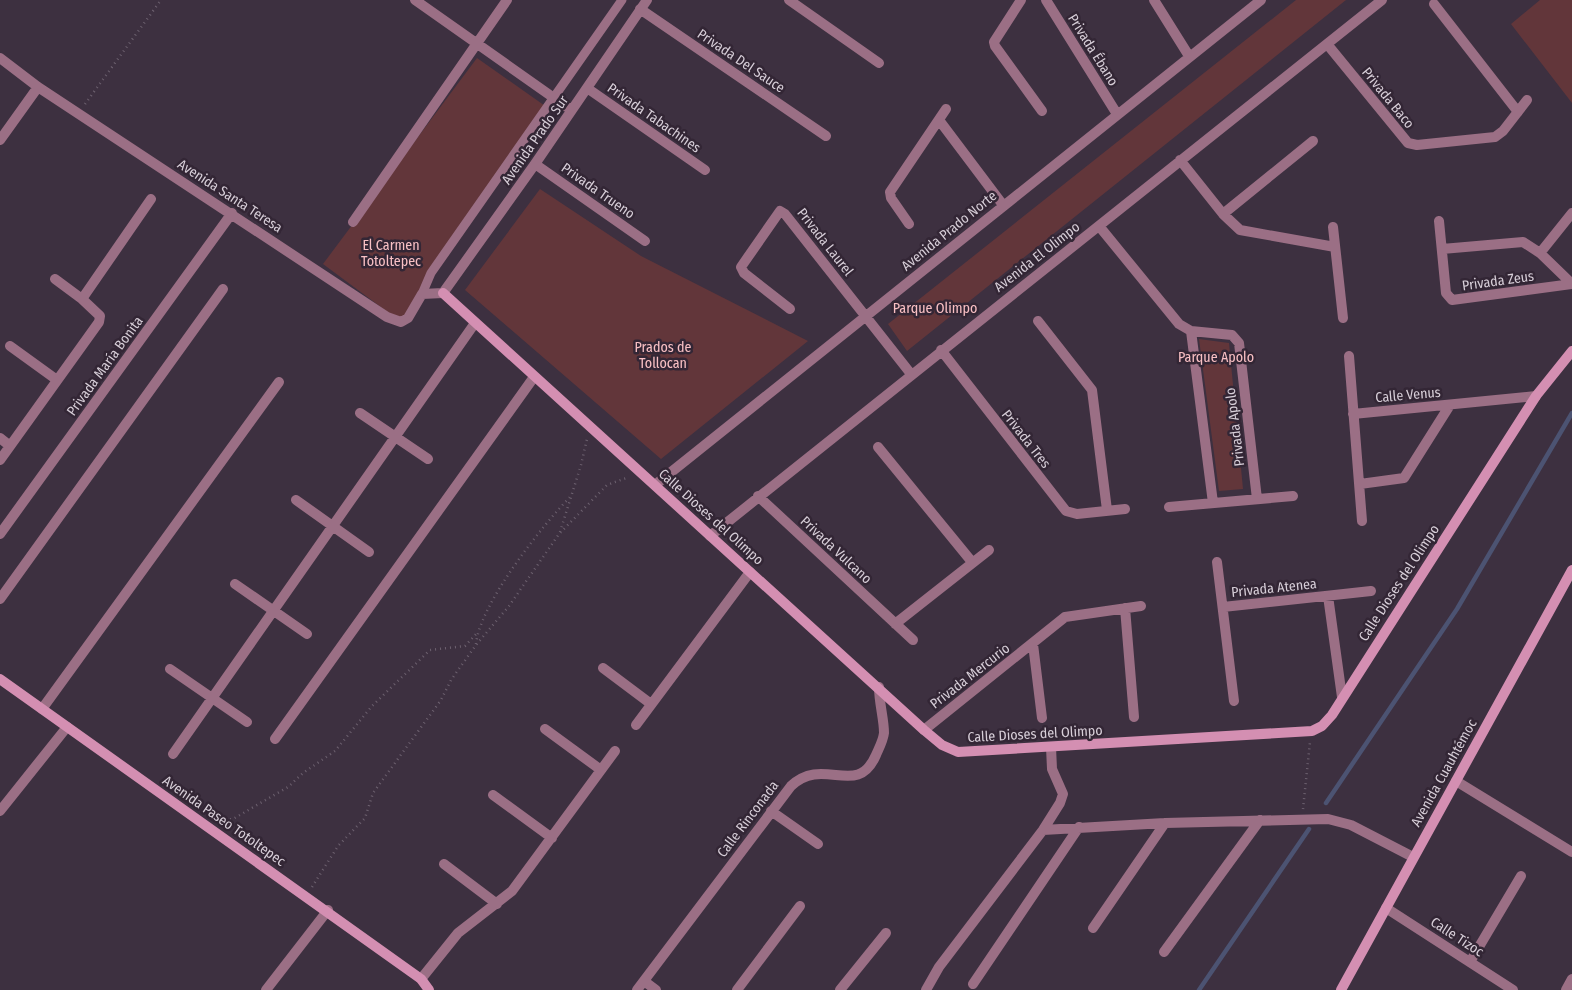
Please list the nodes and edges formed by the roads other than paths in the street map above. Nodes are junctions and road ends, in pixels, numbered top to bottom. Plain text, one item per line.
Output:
1 (415, 0) edge
2 (507, 0) edge
3 (622, 0) edge
4 (789, 0) edge
5 (1021, 0) edge
6 (1046, 0) edge
7 (1154, 0) edge
8 (1261, 0) edge
9 (1382, 0) edge
10 (644, 4) edge
11 (1434, 4) dead end
12 (476, 44) junction
13 (1327, 44) junction
14 (1189, 56) junction
15 (0, 58) edge
16 (879, 63) dead end
17 (38, 87) junction
18 (587, 88) junction
19 (555, 98) junction
20 (1527, 100) dead end
21 (946, 109) dead end
22 (571, 110) junction
23 (1042, 111) dead end
24 (1518, 112) junction
25 (1117, 114) junction
26 (939, 120) junction
27 (826, 136) dead end
28 (0, 140) edge
29 (1313, 141) dead end
30 (1180, 160) junction
31 (535, 164) junction
32 (705, 170) dead end
33 (151, 199) dead end
34 (1003, 205) junction
35 (232, 213) junction
36 (1572, 213) edge
37 (1223, 214) junction
38 (1438, 220) dead end
39 (352, 222) dead end
40 (910, 224) dead end
41 (1099, 226) junction
42 (1333, 226) dead end
43 (645, 241) dead end
44 (1335, 247) junction
45 (1442, 249) junction
46 (1540, 253) junction
47 (55, 280) dead end
48 (1572, 284) edge
49 (223, 289) dead end
50 (443, 293) junction
51 (422, 294) junction
52 (82, 299) junction
53 (790, 309) dead end
54 (865, 316) junction
55 (1343, 318) dead end
56 (1038, 321) dead end
57 (475, 323) junction
58 (1191, 331) junction
59 (10, 346) dead end
60 (941, 350) junction
61 (1572, 351) edge
62 (1349, 356) dead end
63 (910, 374) junction
64 (534, 377) junction
65 (57, 380) junction
66 (279, 382) dead end
67 (1536, 396) junction
68 (1450, 405) junction
69 (360, 413) dead end
70 (1353, 414) junction
71 (0, 438) edge
72 (396, 438) junction
73 (10, 446) junction
74 (878, 447) dead end
75 (428, 459) dead end
76 (0, 460) edge
77 (1360, 484) junction
78 (655, 485) junction
79 (758, 496) junction
80 (1293, 496) dead end
81 (1257, 499) junction
82 (296, 500) dead end
83 (1212, 503) junction
84 (1169, 507) dead end
85 (1125, 509) dead end
86 (1107, 510) junction
87 (1362, 521) dead end
88 (333, 526) junction
89 (0, 534) edge
90 (710, 536) junction
91 (989, 550) dead end
92 (369, 552) dead end
93 (972, 562) junction
94 (1217, 562) dead end
95 (1572, 570) edge
96 (750, 572) junction
97 (235, 584) dead end
98 (1372, 591) dead end
99 (1328, 596) junction
100 (0, 599) edge
101 (1141, 606) dead end
102 (1224, 607) junction
103 (1125, 608) junction
104 (273, 612) junction
105 (895, 624) junction
106 (307, 634) dead end
107 (913, 640) dead end
108 (1033, 644) junction
109 (604, 668) dead end
110 (170, 669) dead end
111 (0, 679) edge
112 (879, 687) junction
113 (1342, 697) junction
114 (212, 700) junction
115 (1234, 701) dead end
116 (651, 704) junction
117 (42, 709) junction
118 (1134, 717) dead end
119 (1042, 718) dead end
120 (247, 722) dead end
121 (636, 725) dead end
122 (67, 727) junction
123 (545, 729) dead end
124 (924, 730) junction
125 (275, 739) dead end
126 (1051, 747) junction
127 (615, 751) dead end
128 (173, 754) dead end
129 (601, 770) junction
130 (1456, 780) junction
131 (494, 795) dead end
132 (0, 811) edge
133 (771, 811) junction
134 (1260, 820) junction
135 (1165, 823) junction
136 (1079, 827) junction
137 (1043, 830) junction
138 (552, 838) junction
139 (818, 844) dead end
140 (1572, 852) edge
141 (1413, 857) junction
142 (444, 864) dead end
143 (1521, 876) dead end
144 (497, 904) junction
145 (800, 906) dead end
146 (1386, 908) junction
147 (328, 910) junction
148 (1093, 928) dead end
149 (886, 933) dead end
150 (1164, 952) dead end
151 (1470, 962) junction
152 (421, 979) junction
153 (1572, 979) edge
154 (644, 981) junction
155 (973, 984) dead end
156 (266, 990) edge
157 (429, 990) edge
158 (636, 990) edge
159 (656, 990) edge
160 (736, 990) edge
161 (840, 990) edge
162 (926, 990) edge
163 (1341, 990) edge
164 (1513, 990) edge
165 (1566, 990) edge

1 - 12 street
2 - 12 street
3 - 19 lane
4 - 16 street
5 - 23 street
6 - 25 street, Privada Ébano
7 - 14 street
8 - 14 street, Avenida Prado Norte
9 - 13 street, Avenida El Olimpo
10 - 18 street, Avenida Prado Sur
10 - 27 street, Privada Del Sauce
11 - 24 street
12 - 19 street
12 - 39 street
13 - 24 street, Privada Baco
13 - 30 street, Avenida El Olimpo
14 - 25 street, Avenida Prado Norte
15 - 17 street, Avenida Santa Teresa
17 - 28 street
17 - 35 street, Avenida Santa Teresa
18 - 22 street, Avenida Prado Sur
18 - 32 street, Privada Tabachines
19 - 22 street
19 - 51 lane
20 - 24 street, Privada Baco
21 - 26 street
22 - 31 street, Avenida Prado Sur
25 - 34 street, Avenida Prado Norte
26 - 34 street
26 - 40 street
29 - 37 street
30 - 37 street
30 - 41 street, Avenida El Olimpo
31 - 43 street, Privada Trueno
31 - 50 street, Avenida Prado Sur
33 - 52 street
34 - 54 street, Avenida Prado Norte
35 - 51 street, Avenida Santa Teresa
35 - 89 street, Privada María Bonita
36 - 46 street, Privada Zeus
37 - 44 street
38 - 45 street, Privada Zeus
41 - 58 street
41 - 60 street, Avenida El Olimpo
42 - 44 street
44 - 55 street
45 - 46 street, Privada Zeus
45 - 48 street, Privada Zeus
46 - 48 street, Privada Zeus
47 - 52 street
49 - 100 street
50 - 51 street
50 - 57 main road, Calle Dioses del Olimpo
52 - 65 street
53 - 54 street, Privada Laurel
54 - 63 street, Privada Laurel
54 - 78 street, Avenida Prado Norte
56 - 86 street
57 - 64 main road, Calle Dioses del Olimpo
57 - 72 street
58 - 81 street, Privada Apolo
58 - 83 street
59 - 65 street
60 - 63 street, Avenida El Olimpo
60 - 86 street, Privada Tres
61 - 67 main road, Calle Dioses del Olimpo
62 - 70 street
63 - 79 street, Avenida El Olimpo
64 - 78 main road, Calle Dioses del Olimpo
64 - 125 street
65 - 73 street
66 - 117 street
67 - 68 street, Calle Venus
67 - 113 main road, Calle Dioses del Olimpo
68 - 70 street, Calle Venus
68 - 77 street
69 - 72 street
70 - 77 street
71 - 73 street
72 - 75 street
72 - 88 street
73 - 76 street
74 - 93 street
77 - 87 street
78 - 90 main road, Calle Dioses del Olimpo
79 - 90 street, Avenida El Olimpo
79 - 105 street, Privada Vulcano
80 - 81 street
81 - 83 street
82 - 88 street
83 - 84 street
85 - 86 street, Privada Tres
88 - 92 street
88 - 104 street
90 - 96 main road, Calle Dioses del Olimpo
91 - 93 street
93 - 105 street
94 - 102 street, Privada Atenea
95 - 130 main road, Avenida Cuauhtémoc
96 - 112 main road, Calle Dioses del Olimpo
96 - 116 street
97 - 104 street
98 - 99 street, Privada Atenea
99 - 102 street, Privada Atenea
99 - 113 street, Privada Atenea
101 - 103 street, Privada Mercurio
102 - 115 street, Privada Atenea
103 - 108 street, Privada Mercurio
103 - 118 street
104 - 106 street
104 - 114 street
105 - 107 street, Privada Vulcano
108 - 119 street
108 - 124 street, Privada Mercurio
109 - 116 street
110 - 114 street
111 - 117 main road, Avenida Paseo Totoltepec
112 - 124 main road, Calle Dioses del Olimpo
112 - 133 street, Calle Rinconada
113 - 126 main road, Calle Dioses del Olimpo
114 - 120 street
114 - 128 street
116 - 121 street
117 - 122 main road, Avenida Paseo Totoltepec
122 - 132 street
122 - 147 main road, Avenida Paseo Totoltepec
123 - 129 street
124 - 126 main road, Calle Dioses del Olimpo
126 - 137 street
127 - 129 street
129 - 138 street
130 - 140 street
130 - 141 main road, Avenida Cuauhtémoc
131 - 138 street
133 - 139 street
133 - 154 street, Calle Rinconada
134 - 135 street
134 - 141 street
134 - 150 street
135 - 136 street
135 - 148 street
136 - 137 street
136 - 155 street
137 - 162 street
138 - 144 street
141 - 146 main road, Avenida Cuauhtémoc
142 - 144 street
143 - 151 street
144 - 152 street
145 - 160 street
146 - 151 street, Calle Tizoc
146 - 163 main road, Avenida Cuauhtémoc
147 - 152 main road, Avenida Paseo Totoltepec
147 - 156 street
149 - 161 street
151 - 164 street, Calle Tizoc
152 - 157 main road, Avenida Paseo Totoltepec
153 - 165 street
154 - 158 street, Calle Rinconada
154 - 159 street

